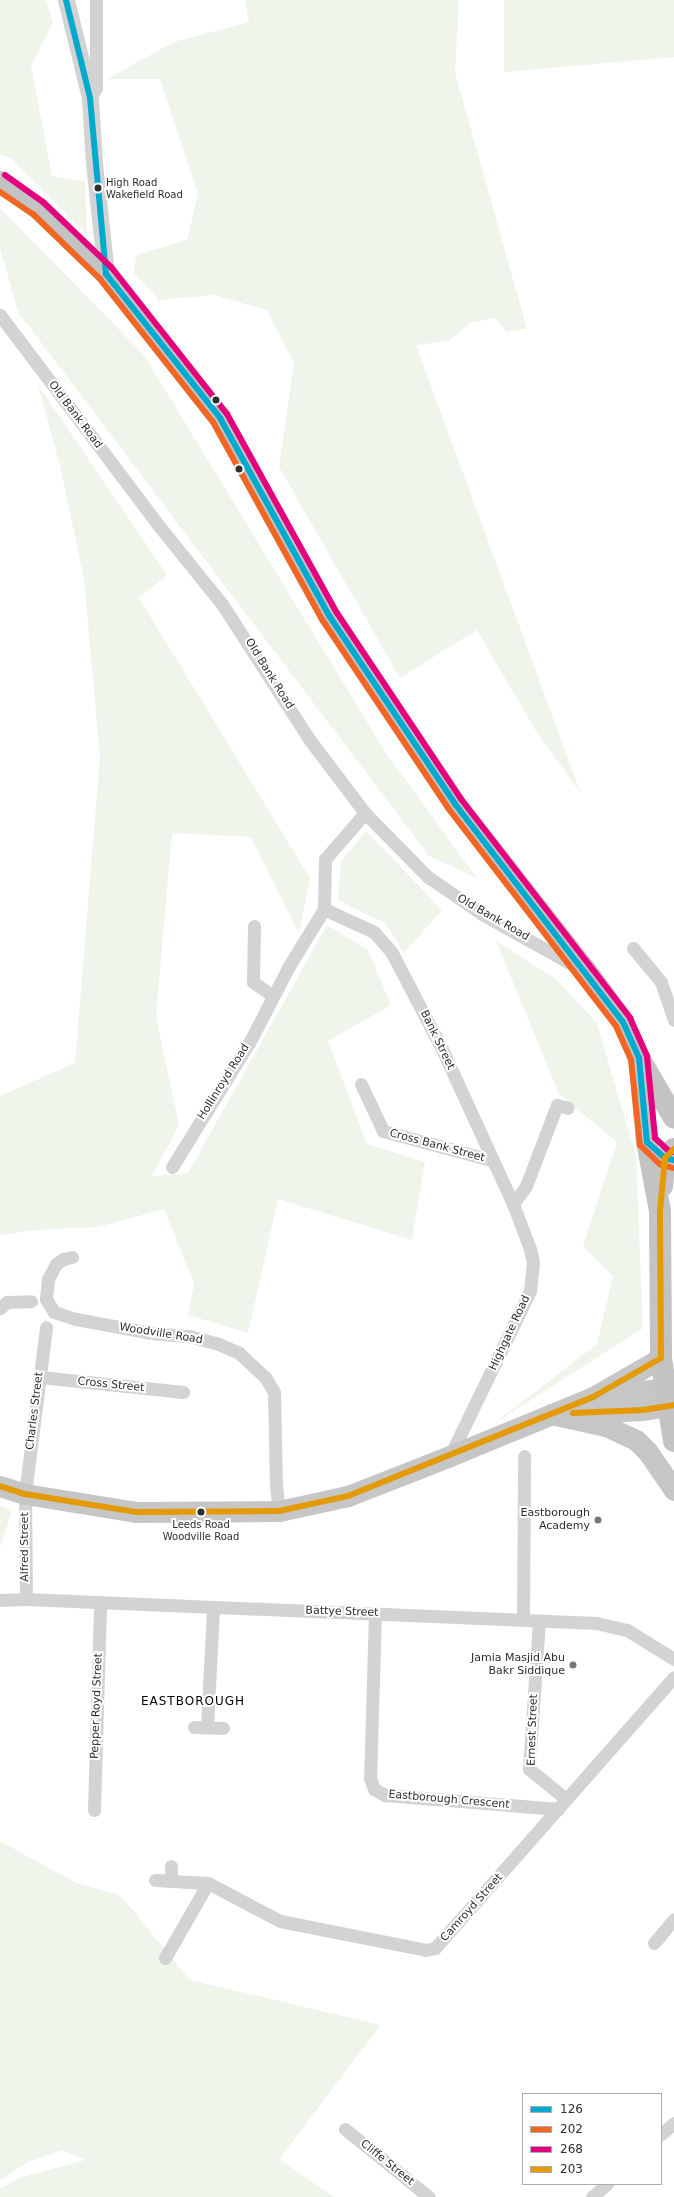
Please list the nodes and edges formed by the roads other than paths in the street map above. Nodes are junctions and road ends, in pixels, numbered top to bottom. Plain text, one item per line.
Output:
1 (66, 0) edge
2 (96, 0) edge
3 (90, 98) junction
4 (0, 182) edge
5 (106, 274) junction
6 (0, 315) edge
7 (365, 813) junction
8 (324, 909) junction
9 (254, 926) dead end
10 (633, 948) dead end
11 (590, 976) junction
12 (274, 996) junction
13 (674, 1020) edge
14 (639, 1058) junction
15 (362, 1084) dead end
16 (674, 1090) edge
17 (568, 1108) dead end
18 (674, 1118) edge
19 (647, 1136) junction
20 (671, 1156) edge
21 (491, 1160) junction
22 (172, 1167) dead end
23 (513, 1204) junction
24 (660, 1211) junction
25 (72, 1257) dead end
26 (32, 1301) dead end
27 (0, 1308) edge
28 (46, 1327) dead end
29 (661, 1358) junction
30 (40, 1377) junction
31 (183, 1392) dead end
32 (594, 1397) junction
33 (670, 1397) edge
34 (551, 1414) junction
35 (674, 1441) edge
36 (450, 1456) junction
37 (524, 1456) dead end
38 (0, 1486) edge
39 (674, 1490) edge
40 (25, 1494) junction
41 (279, 1511) junction
42 (26, 1599) junction
43 (0, 1600) edge
44 (100, 1602) junction
45 (213, 1607) junction
46 (375, 1613) junction
47 (523, 1619) junction
48 (539, 1621) junction
49 (674, 1659) edge
50 (674, 1678) edge
51 (223, 1728) dead end
52 (562, 1804) junction
53 (94, 1810) dead end
54 (171, 1866) dead end
55 (155, 1880) dead end
56 (171, 1881) junction
57 (208, 1883) junction
58 (674, 1919) edge
59 (654, 1943) dead end
60 (165, 1958) dead end
61 (674, 2123) edge
62 (345, 2129) dead end
63 (662, 2133) edge
64 (606, 2185) edge
65 (429, 2197) edge
66 (592, 2197) edge

1 - 3 street
2 - 3 street
3 - 5 street
4 - 5 highway
5 - 11 highway
6 - 7 street, Old Bank Road
7 - 8 street, Hollinroyd Road
7 - 11 street, Old Bank Road
8 - 12 street, Hollinroyd Road
8 - 21 street, Bank Street
9 - 12 street
10 - 13 street
11 - 14 highway
12 - 22 street, Hollinroyd Road
14 - 16 highway
14 - 18 highway
14 - 19 highway
15 - 21 street, Cross Bank Street
17 - 23 street
19 - 20 highway
19 - 24 highway
20 - 24 highway
21 - 23 street, Bank Street
23 - 36 street, Highgate Road
24 - 29 highway
25 - 41 street, Woodville Road
26 - 27 street
28 - 30 street, Charles Street
29 - 32 main road
29 - 33 highway
30 - 31 street, Cross Street
30 - 40 street, Charles Street
32 - 33 main road
32 - 34 main road
33 - 34 main road
33 - 35 highway
34 - 36 main road
34 - 39 main road
36 - 41 main road
37 - 47 street
38 - 40 main road
40 - 41 main road
40 - 42 street, Alfred Street
42 - 43 street, Battye Street
42 - 44 street, Battye Street
44 - 45 street, Battye Street
44 - 53 street, Pepper Royd Street
45 - 46 street, Battye Street
45 - 51 street
46 - 47 street, Battye Street
46 - 52 street, Eastborough Crescent
47 - 48 street, Battye Street
48 - 49 street, Battye Street
48 - 52 street, Ernest Street
50 - 52 street, Camroyd Street
52 - 57 street, Camroyd Street
54 - 56 street
55 - 56 street, Camroyd Street
56 - 57 street, Camroyd Street
57 - 60 street
58 - 59 street
61 - 63 street
62 - 65 street, Cliffe Street
64 - 66 street

